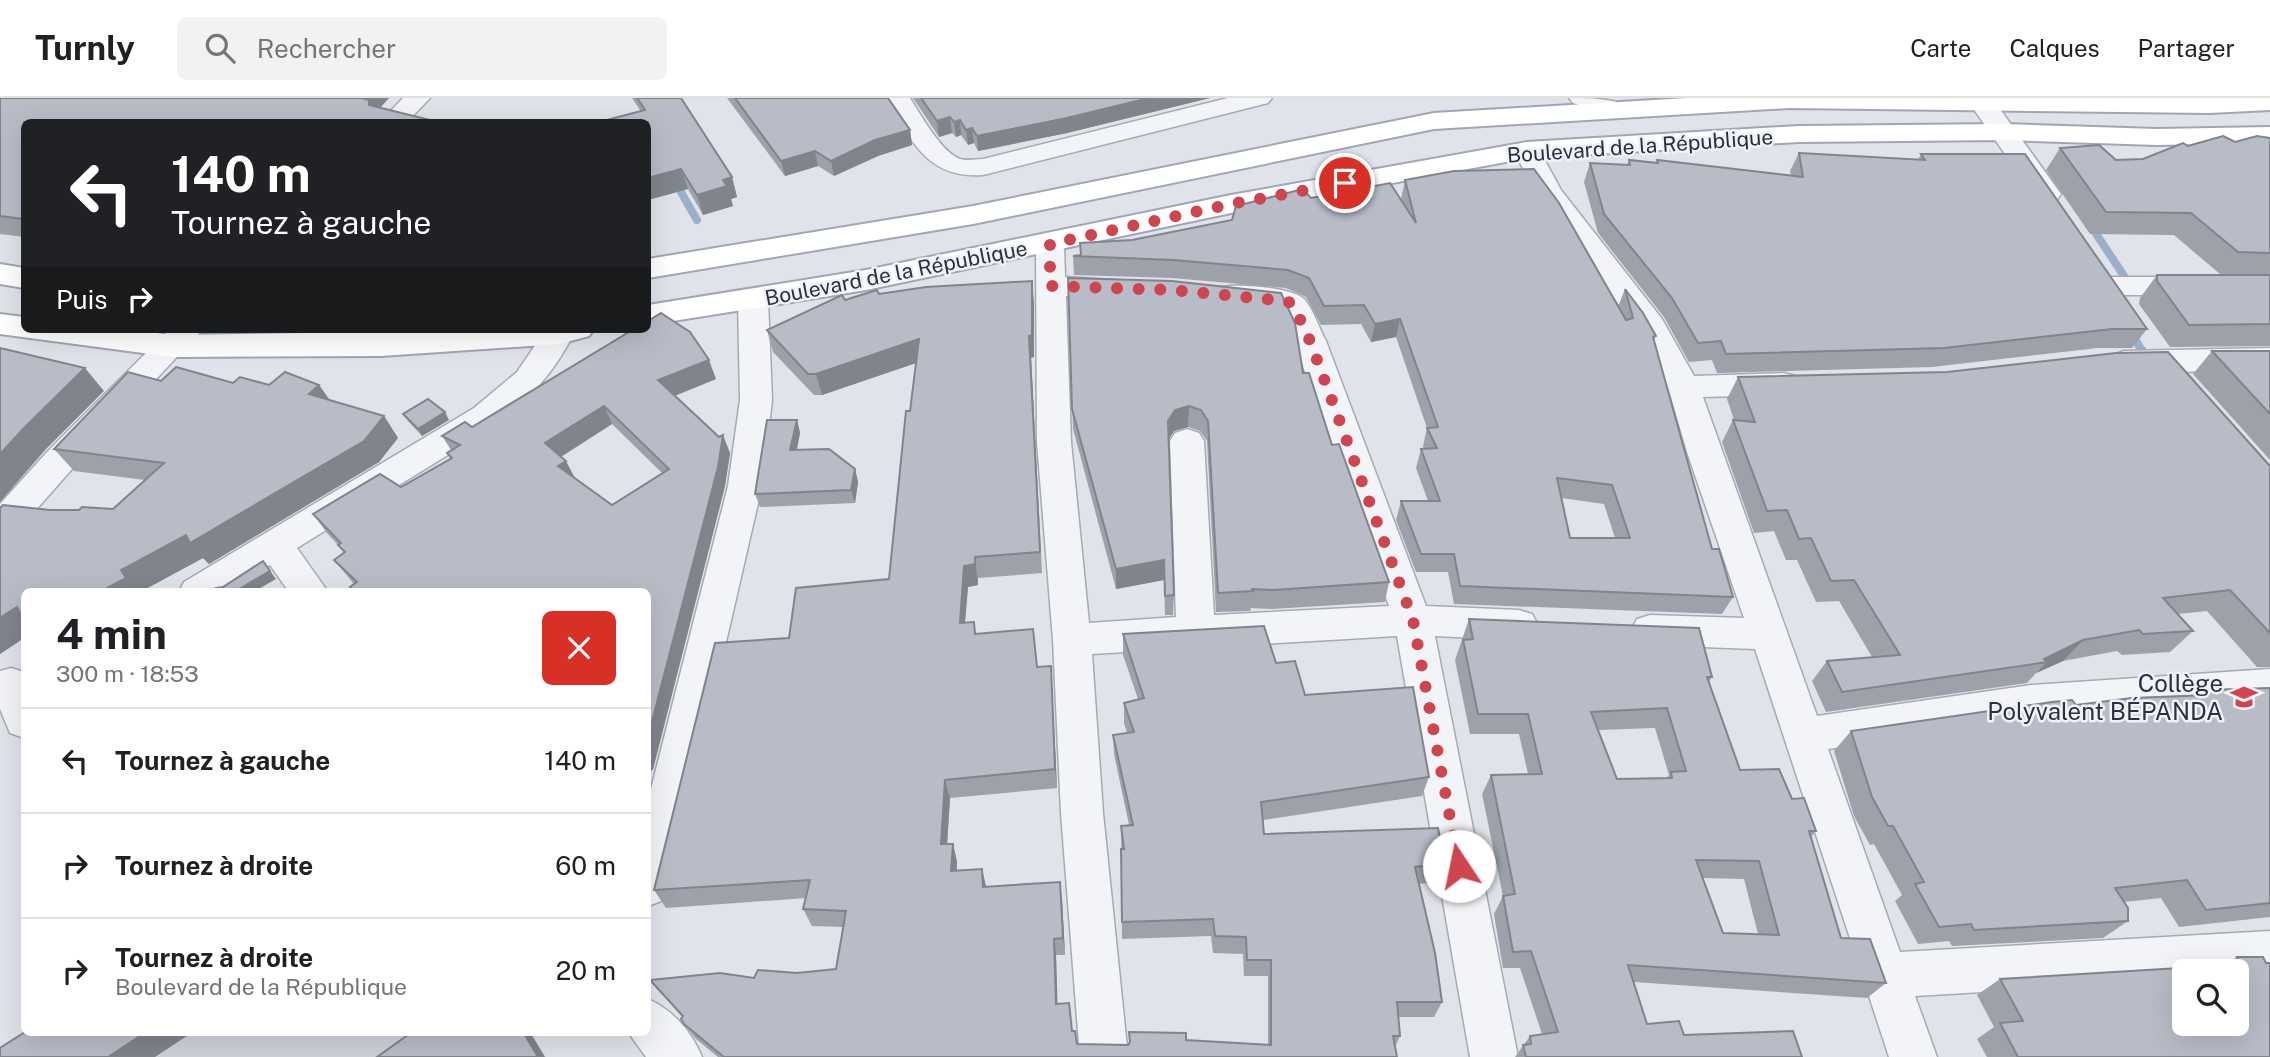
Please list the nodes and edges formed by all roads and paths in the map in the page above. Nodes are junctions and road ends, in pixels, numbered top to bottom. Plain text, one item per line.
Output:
1 (417, 98) edge
2 (897, 98) edge
3 (1259, 98) edge
4 (1582, 98) edge
5 (1981, 100) edge
6 (2253, 101) edge
7 (1618, 109) junction
8 (396, 119) edge
9 (2004, 132) junction
10 (2270, 135) edge
11 (1527, 150) junction
12 (2064, 220) edge
13 (1050, 244) junction
14 (651, 269) edge
15 (0, 274) edge
16 (21, 278) edge
17 (1050, 286) junction
18 (2270, 286) edge
19 (1145, 289) edge
20 (1196, 292) edge
21 (753, 300) junction
22 (651, 315) edge
23 (0, 324) edge
24 (21, 327) edge
25 (102, 333) edge
26 (541, 333) edge
27 (566, 333) edge
28 (180, 338) edge
29 (2145, 339) junction
30 (2270, 359) edge
31 (2098, 362) edge
32 (1808, 384) edge
33 (1684, 387) junction
34 (2185, 389) edge
35 (1187, 441) dead end
36 (0, 527) edge
37 (275, 546) junction
38 (204, 588) edge
39 (307, 588) edge
40 (1413, 620) junction
41 (1550, 626) edge
42 (1618, 628) edge
43 (1196, 632) junction
44 (1768, 634) junction
45 (1072, 640) junction
46 (12, 684) edge
47 (2270, 685) edge
48 (21, 712) edge
49 (1802, 736) junction
50 (651, 873) edge
51 (2270, 953) edge
52 (1884, 975) junction
53 (651, 1026) edge
54 (678, 1057) edge
55 (1104, 1057) edge
56 (1494, 1057) edge
57 (1913, 1057) edge

1 - 8 street
2 - 3 street
4 - 7 street
5 - 6 main road, Boulevard de la République
5 - 7 main road, Boulevard de la République
5 - 9 street
7 - 14 main road, Boulevard de la République
9 - 10 main road, Boulevard de la République
9 - 11 main road, Boulevard de la République
9 - 12 street
11 - 13 main road, Boulevard de la République
11 - 33 street
13 - 17 street
13 - 21 main road, Boulevard de la République
15 - 16 main road
17 - 19 street
17 - 45 street
18 - 29 street
20 - 40 street
21 - 22 main road, Boulevard de la République
21 - 50 street
23 - 24 main road
25 - 28 main road
26 - 28 main road
27 - 37 street
28 - 36 street
29 - 30 street
29 - 31 street
29 - 34 street
32 - 33 street
33 - 44 street
35 - 43 street
37 - 38 street
37 - 39 street
40 - 41 street
40 - 43 street
40 - 56 street
42 - 44 street
43 - 45 street
44 - 49 street
45 - 55 street
46 - 48 street
47 - 49 street
49 - 52 street
51 - 52 street
52 - 57 street
53 - 54 street

